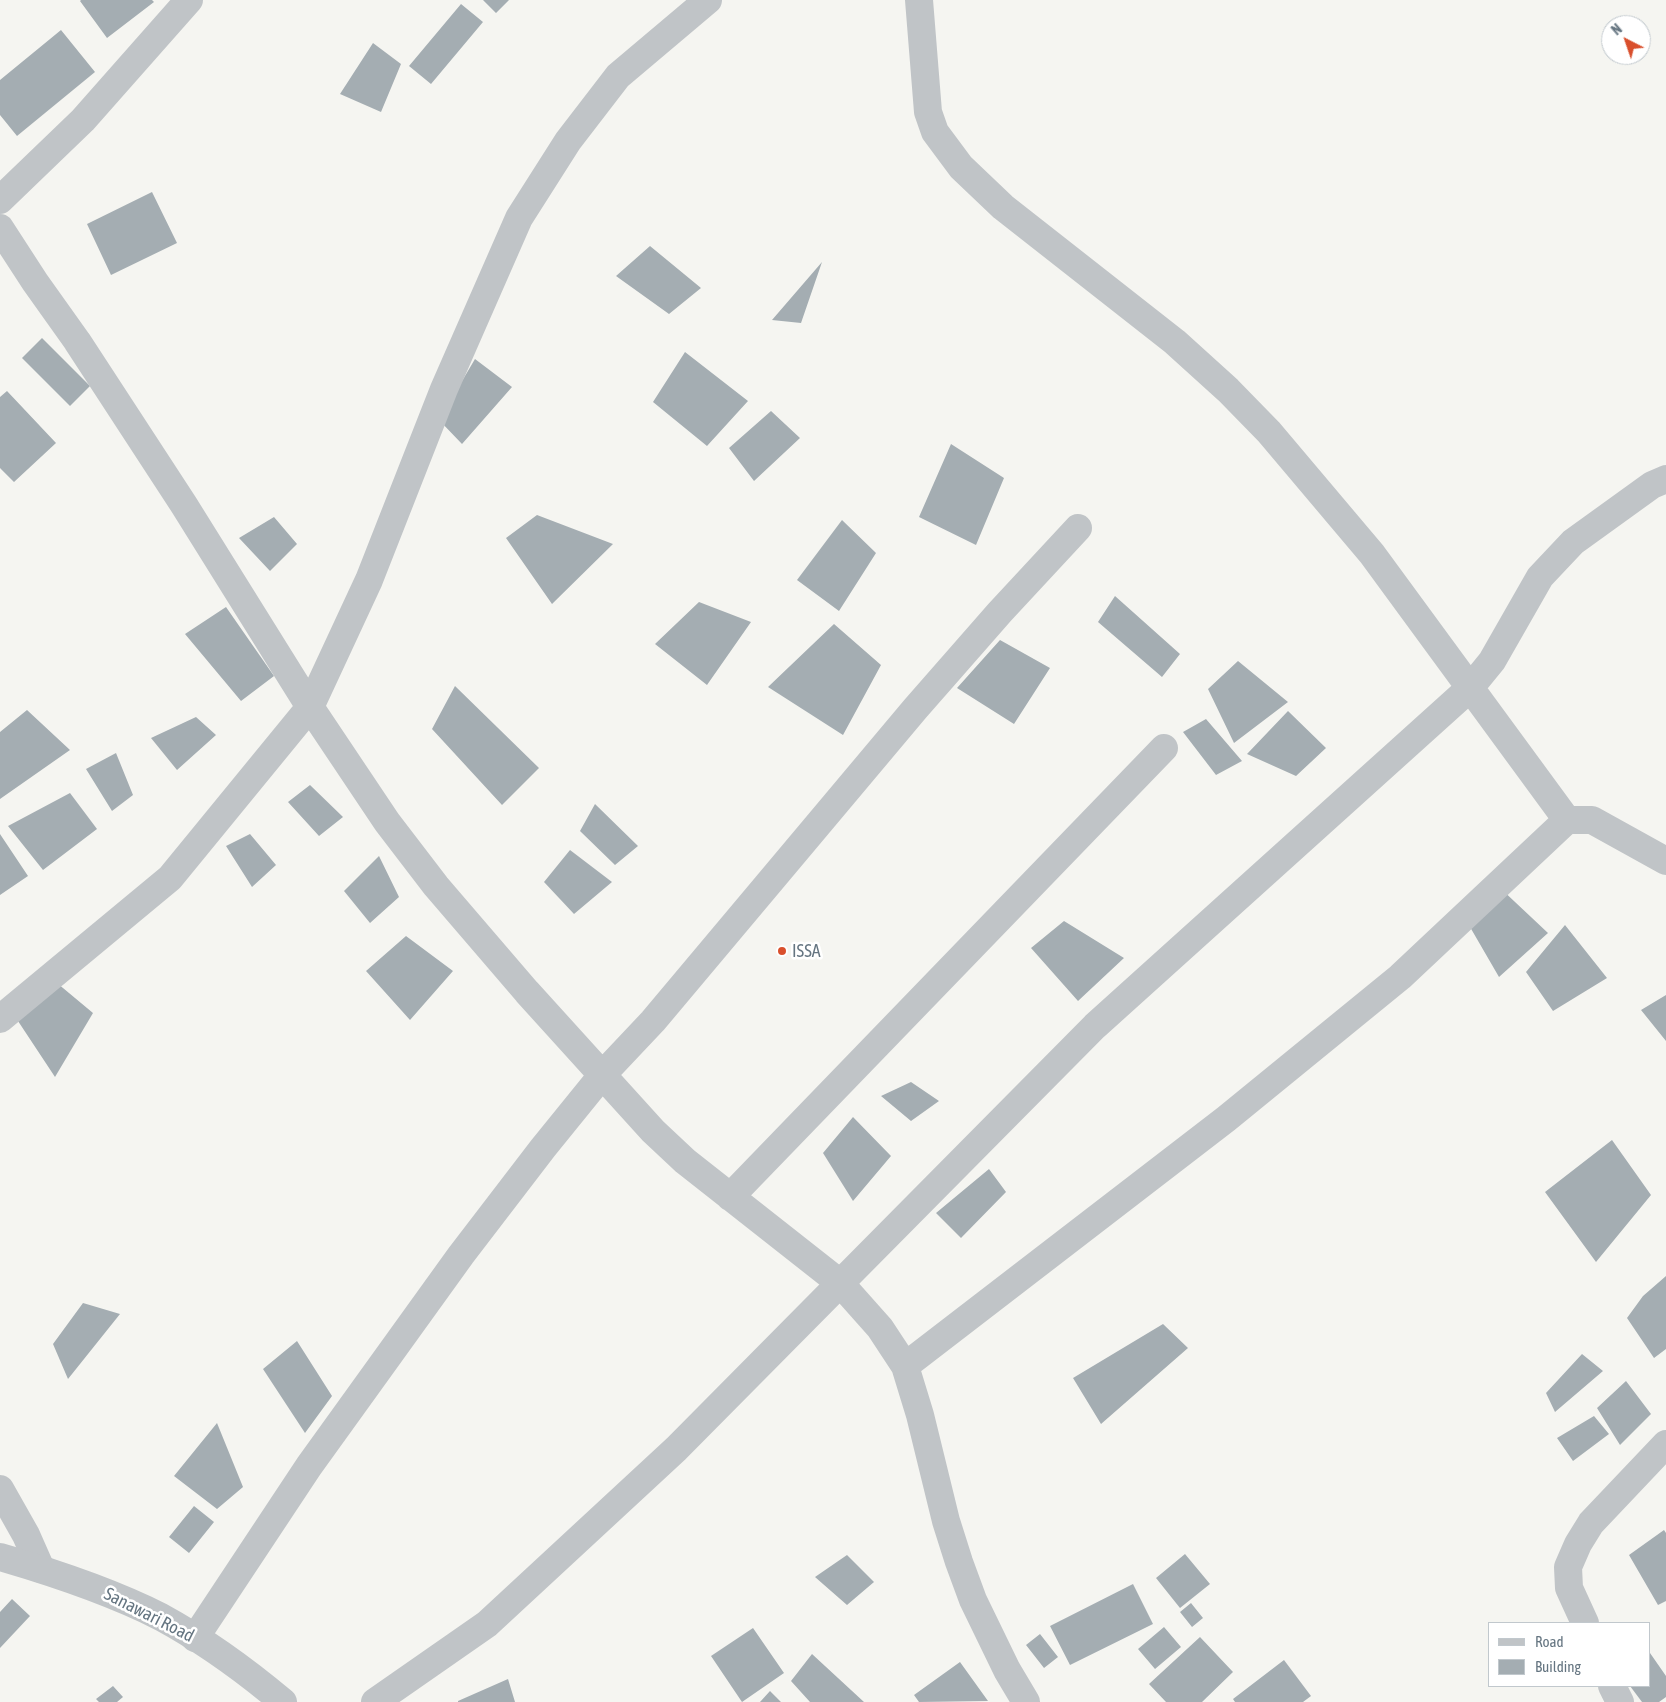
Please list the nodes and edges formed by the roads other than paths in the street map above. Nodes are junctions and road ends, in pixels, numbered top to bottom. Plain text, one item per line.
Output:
1 (188, 0) edge
2 (708, 0) edge
3 (919, 0) edge
4 (0, 200) edge
5 (0, 228) edge
6 (1666, 479) edge
7 (1078, 528) dead end
8 (1470, 688) junction
9 (310, 707) junction
10 (1164, 748) dead end
11 (1567, 820) junction
12 (1666, 861) edge
13 (0, 1019) edge
14 (603, 1074) junction
15 (730, 1197) junction
16 (840, 1283) junction
17 (905, 1366) junction
18 (1666, 1444) edge
19 (0, 1489) edge
20 (0, 1557) edge
21 (41, 1569) junction
22 (1585, 1622) edge
23 (195, 1638) junction
24 (1612, 1687) edge
25 (283, 1702) edge
26 (375, 1702) edge
27 (1026, 1702) edge
28 (1620, 1702) edge

1 - 4 street
2 - 9 street
3 - 8 street
5 - 9 street
6 - 8 street
7 - 14 street
8 - 11 street
8 - 16 street
9 - 13 street
9 - 14 street
10 - 15 street
11 - 12 street
11 - 17 street
14 - 15 street
14 - 23 street
15 - 16 street
16 - 17 street
16 - 26 street
17 - 27 street
18 - 22 street
19 - 21 street
20 - 21 street, Sanawari Road
21 - 23 street, Sanawari Road
23 - 25 street, Sanawari Road
24 - 28 street

